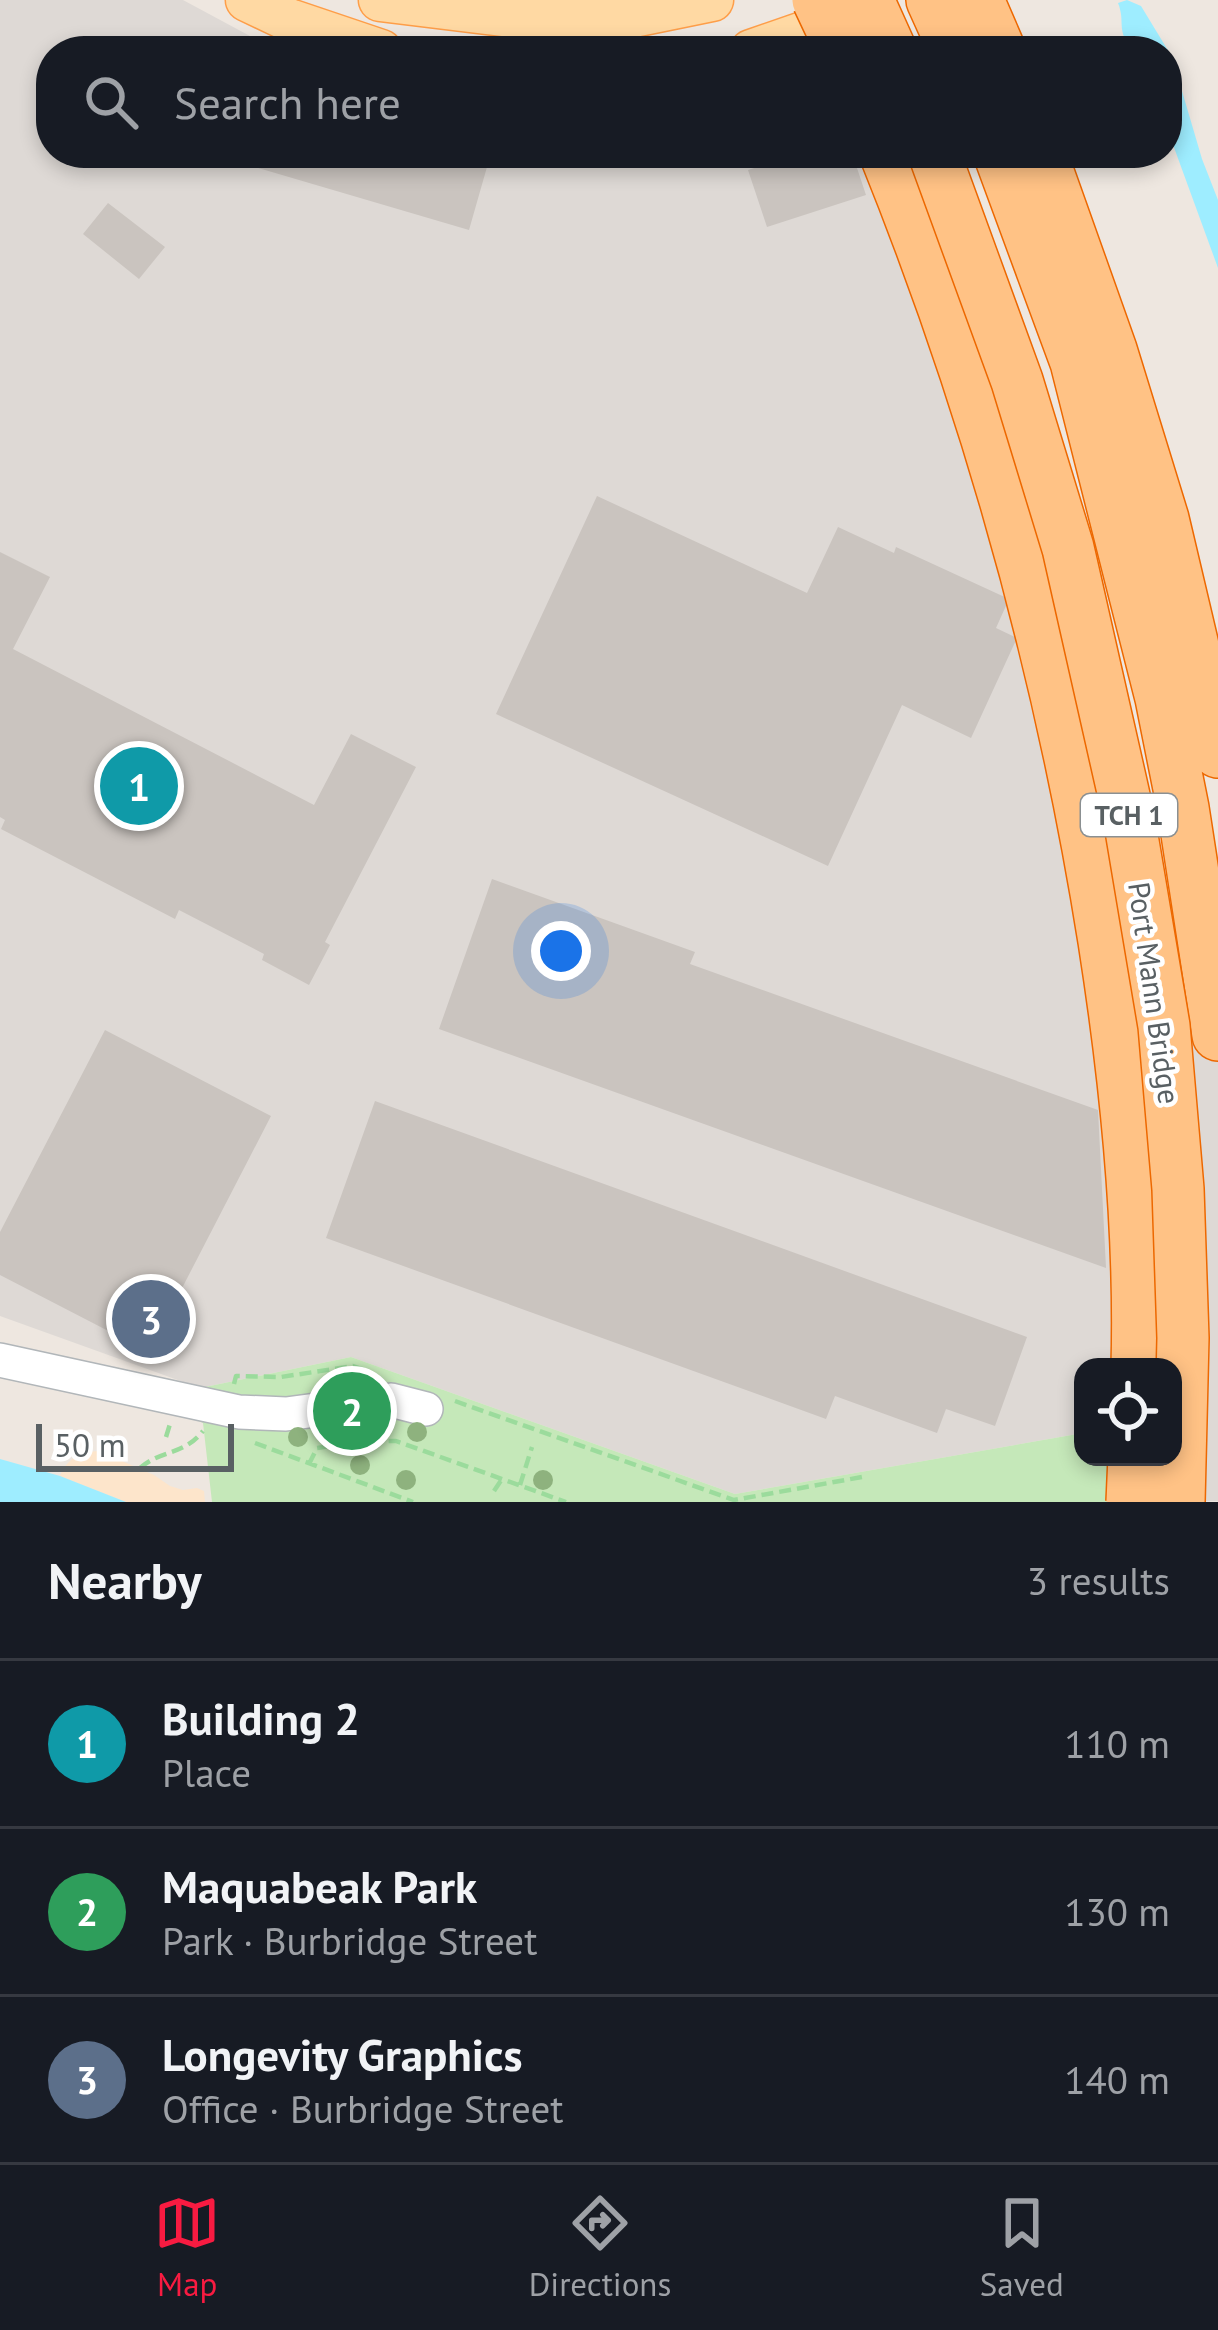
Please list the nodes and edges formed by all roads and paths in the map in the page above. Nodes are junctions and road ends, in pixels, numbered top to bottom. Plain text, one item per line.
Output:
1 (380, 0) edge
2 (712, 0) edge
3 (818, 0) edge
4 (868, 0) edge
5 (894, 0) edge
6 (932, 0) edge
7 (978, 0) edge
8 (270, 5) edge
9 (606, 23) edge
10 (345, 36) edge
11 (798, 36) edge
12 (835, 36) edge
13 (884, 36) edge
14 (948, 36) edge
15 (994, 36) edge
16 (890, 168) edge
17 (939, 168) edge
18 (1005, 168) edge
19 (1046, 168) edge
20 (1218, 752) edge
21 (1218, 1035) edge
22 (1137, 1358) edge
23 (0, 1360) edge
24 (371, 1372) dead end
25 (232, 1395) dead end
26 (441, 1405) joint
27 (211, 1428) dead end
28 (254, 1443) dead end
29 (532, 1447) dead end
30 (309, 1463) junction
31 (1134, 1466) edge
32 (140, 1468) dead end
33 (862, 1477) dead end
34 (502, 1480) junction
35 (520, 1485) junction
36 (494, 1491) dead end
37 (539, 1492) junction
38 (413, 1502) edge
39 (536, 1502) edge
40 (566, 1502) edge
41 (1132, 1502) edge
42 (1179, 1502) edge

1 - 9 main road
2 - 9 main road
3 - 12 highway, bridge
4 - 13 highway, bridge
5 - 11 main road
6 - 14 highway
7 - 15 highway
8 - 10 main road
16 - 22 highway
17 - 42 highway, Port Mann Bridge / TCH 1, bridge
18 - 21 highway, Port Mann Bridge / TCH 1
19 - 20 highway
23 - 26 street
24 - 25 path
26 - 33 path
27 - 32 path
28 - 30 path
29 - 35 path
30 - 34 path
30 - 38 path
31 - 41 highway, bridge
34 - 35 path
34 - 36 path
35 - 37 path
37 - 39 path
37 - 40 path

